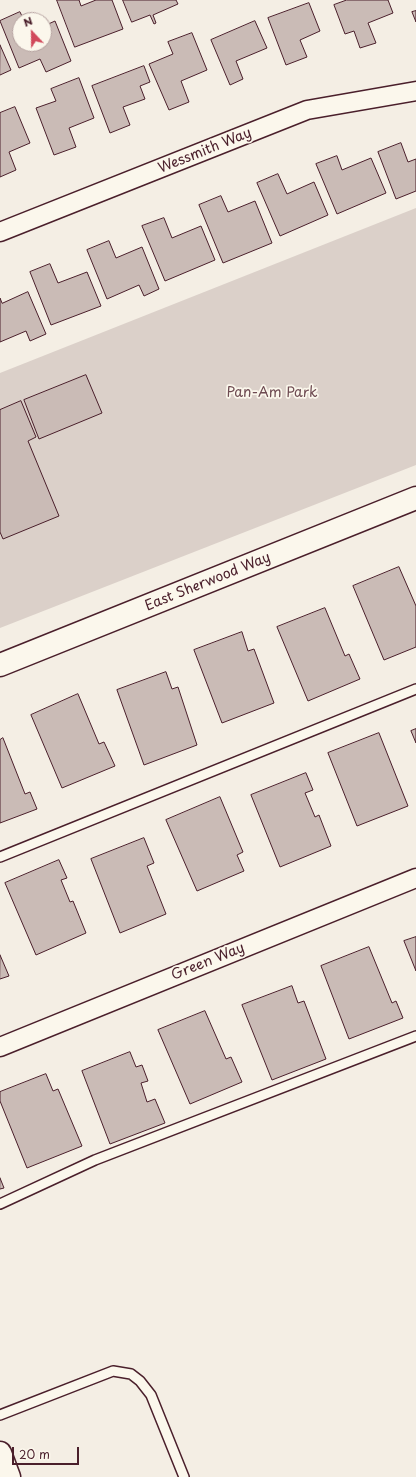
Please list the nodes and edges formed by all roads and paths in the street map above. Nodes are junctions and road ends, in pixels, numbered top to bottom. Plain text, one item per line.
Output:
1 (416, 91) edge
2 (0, 232) edge
3 (416, 498) edge
4 (0, 665) edge
5 (416, 689) edge
6 (0, 857) edge
7 (416, 878) edge
8 (416, 1036) edge
9 (0, 1046) edge
10 (0, 1204) edge
11 (0, 1414) edge
12 (0, 1453) edge
13 (10, 1477) edge
14 (184, 1477) edge

1 - 2 street, Wessmith Way
3 - 4 street, East Sherwood Way
5 - 6 lane
7 - 9 street, Green Way
8 - 10 lane
11 - 14 lane
12 - 13 street

